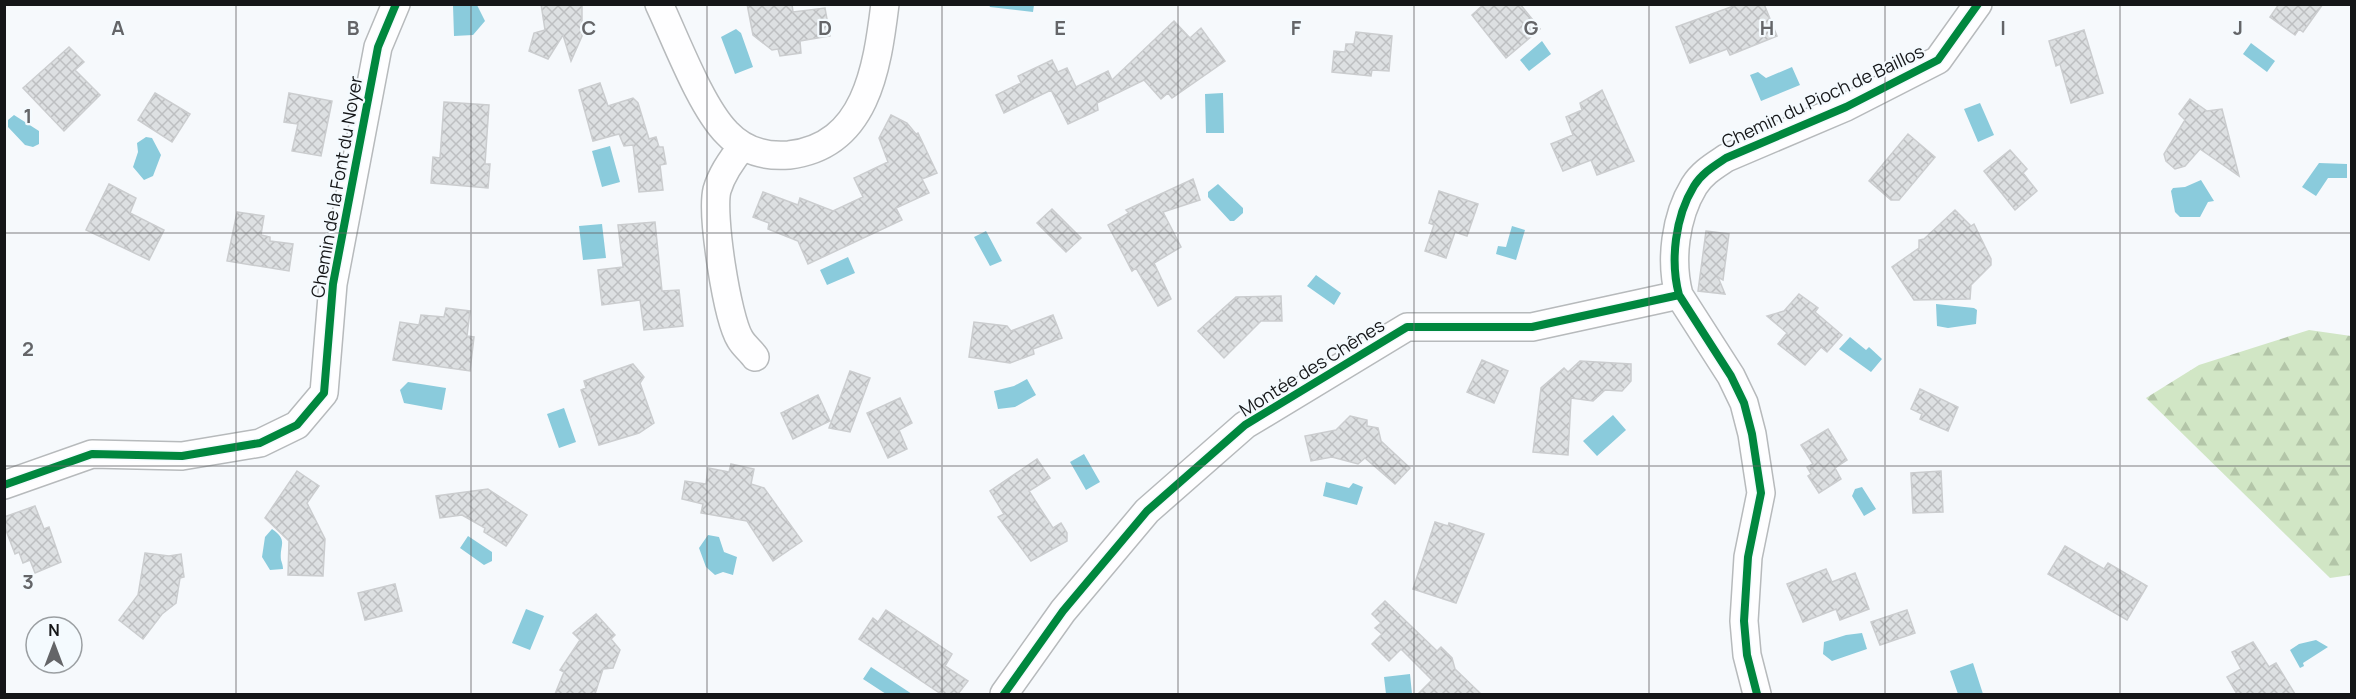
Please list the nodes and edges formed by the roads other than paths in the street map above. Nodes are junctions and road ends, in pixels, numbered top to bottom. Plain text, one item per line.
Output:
1 (396, 4) edge
2 (659, 4) edge
3 (885, 4) edge
4 (1978, 4) edge
5 (742, 146) junction
6 (1679, 295) junction
7 (755, 357) dead end
8 (4, 485) edge
9 (1004, 694) edge
10 (1757, 694) edge

1 - 8 street, Chemin de la Font du Noyer
2 - 5 street
3 - 5 street
4 - 6 street, Chemin du Pioch de Baillos
5 - 7 street
6 - 9 street, Montée des Chênes
6 - 10 street, Chemin du Pioch de Baillos

